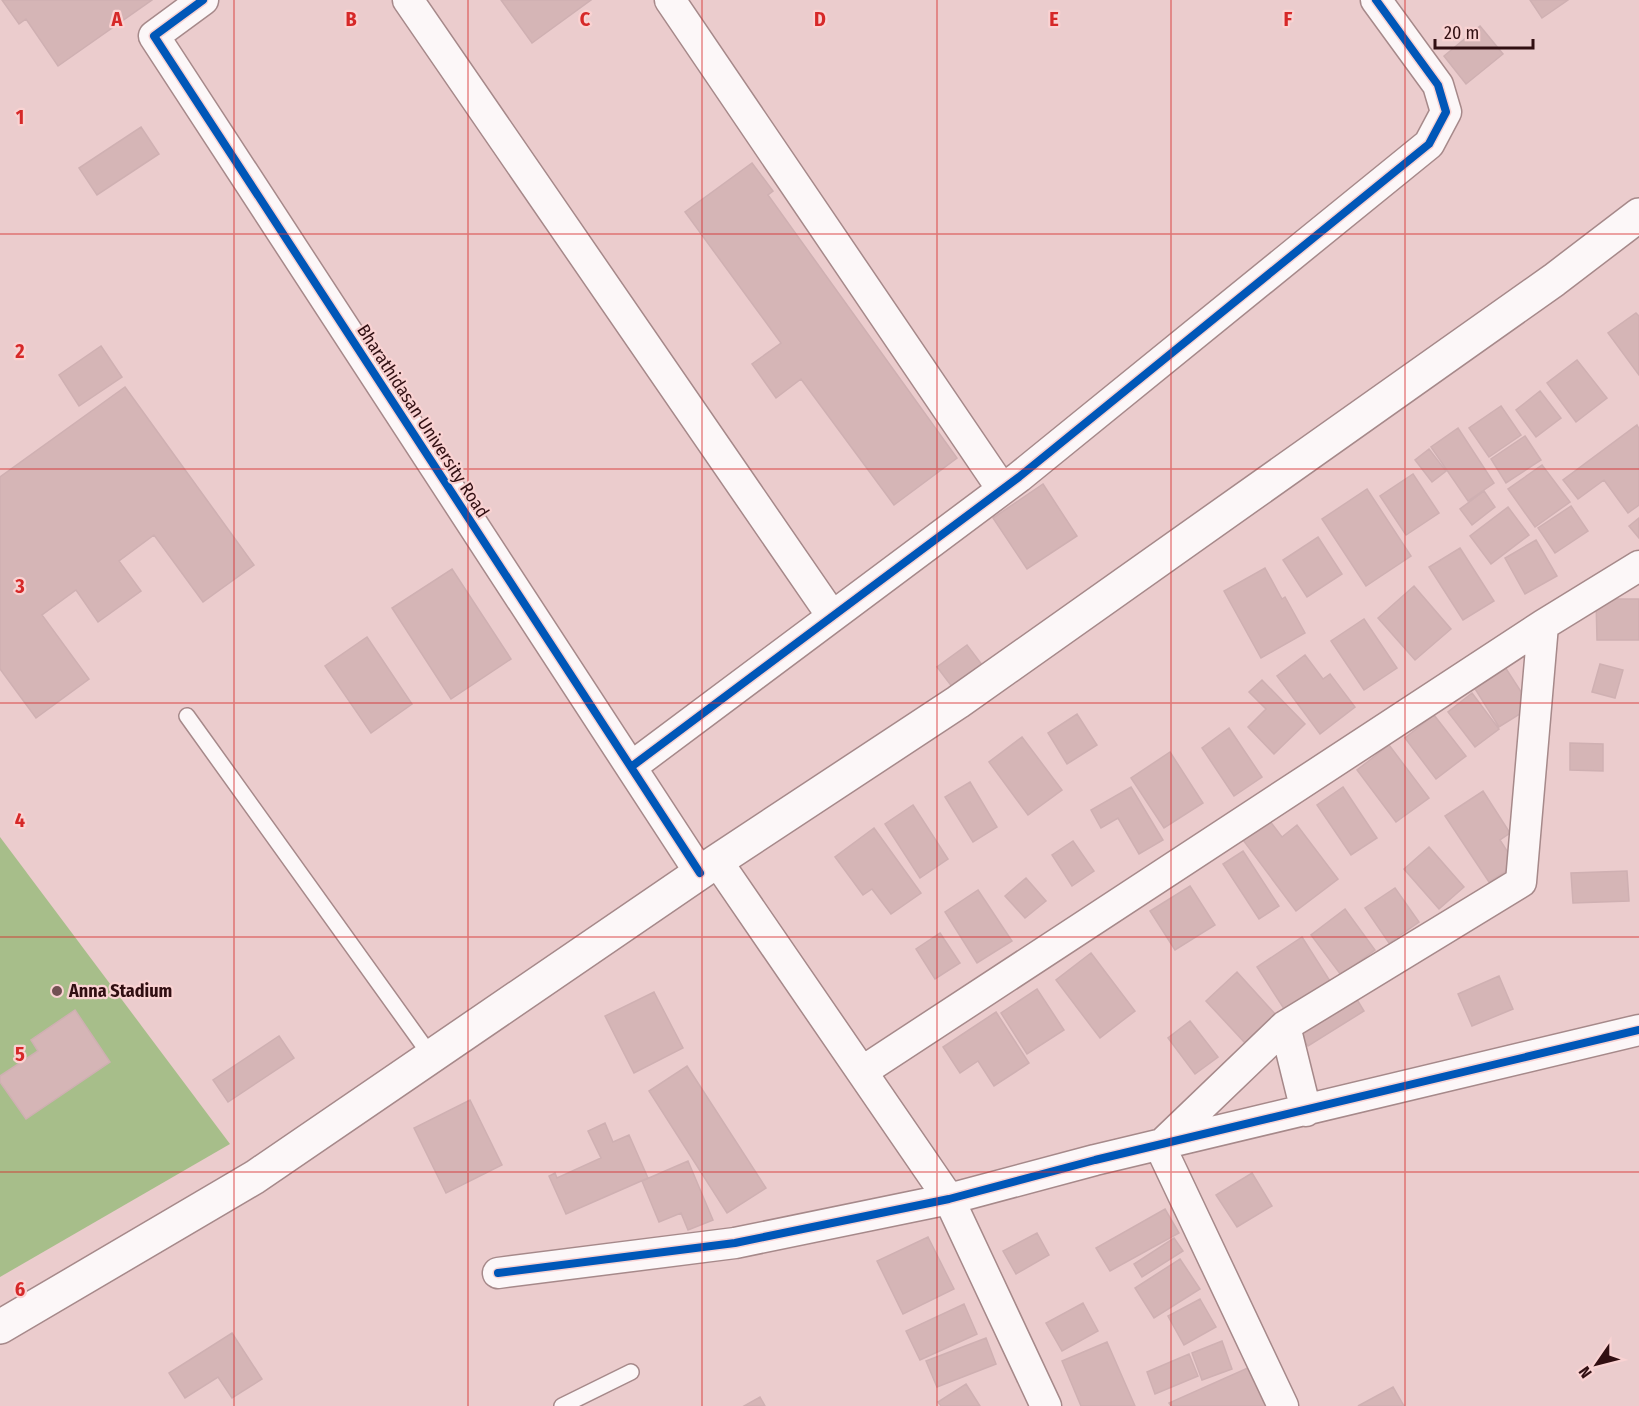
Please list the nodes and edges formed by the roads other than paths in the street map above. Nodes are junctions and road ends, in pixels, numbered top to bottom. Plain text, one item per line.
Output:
1 (203, 0) edge
2 (408, 0) edge
3 (670, 0) edge
4 (1376, 0) edge
5 (1639, 215) edge
6 (1639, 241) edge
7 (1564, 273) junction
8 (1002, 489) junction
9 (1639, 566) edge
10 (832, 616) junction
11 (1543, 625) junction
12 (187, 716) dead end
13 (630, 767) junction
14 (709, 867) junction
15 (1285, 1026) junction
16 (1639, 1030) edge
17 (432, 1056) junction
18 (862, 1071) junction
19 (1306, 1111) junction
20 (1160, 1146) junction
21 (949, 1199) junction
22 (498, 1273) dead end
23 (0, 1327) edge
24 (631, 1372) dead end
25 (562, 1406) edge
26 (1046, 1406) edge
27 (1283, 1406) edge

1 - 13 street, Bharathidasan University Road
2 - 10 street
3 - 8 street
4 - 8 street
5 - 7 main road
6 - 7 main road
7 - 14 main road
8 - 10 street
9 - 11 street
10 - 13 street
11 - 15 street
11 - 18 street
12 - 17 lane
13 - 14 street, Bharathidasan University Road
14 - 17 main road
14 - 18 street, Bharathidasan University Road
15 - 19 street
15 - 20 street
16 - 19 street
17 - 23 main road
18 - 21 street, Bharathidasan University Road
19 - 20 street
20 - 21 street
20 - 27 street
21 - 22 street
21 - 26 street, Bharathidasan University Road
24 - 25 lane

